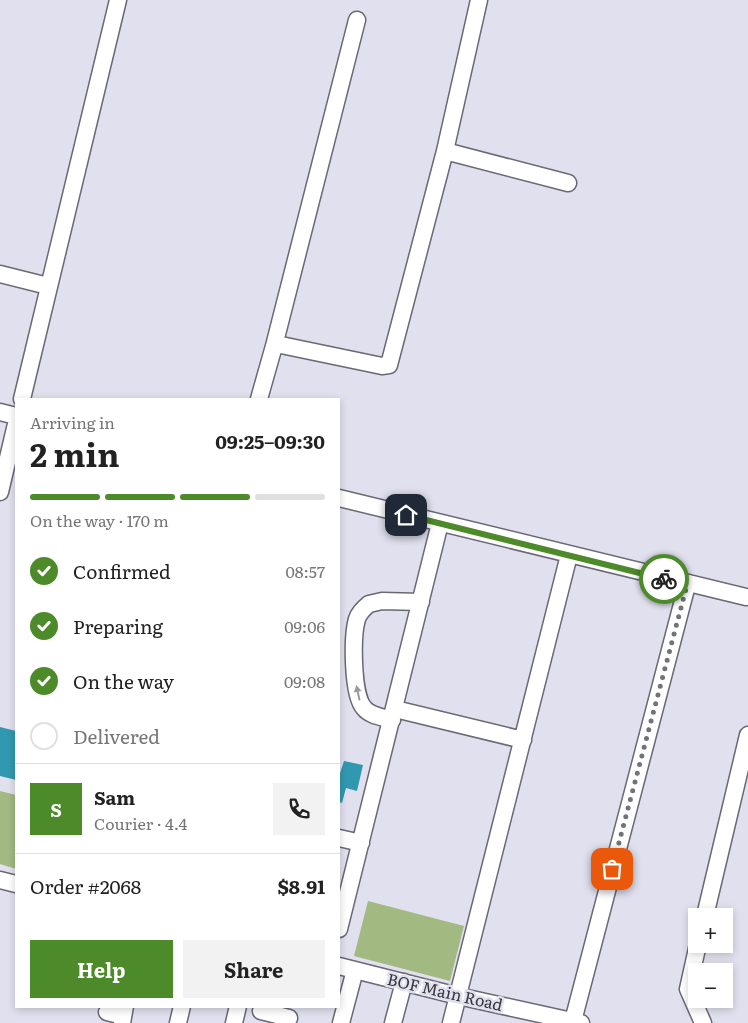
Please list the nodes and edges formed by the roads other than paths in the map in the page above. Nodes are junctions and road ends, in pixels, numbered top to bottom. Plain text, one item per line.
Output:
1 (118, 0) edge
2 (479, 0) edge
3 (357, 20) dead end
4 (445, 151) junction
5 (568, 183) dead end
6 (0, 274) edge
7 (48, 286) junction
8 (274, 346) junction
9 (22, 398) edge
10 (259, 398) edge
11 (0, 412) edge
12 (15, 416) edge
13 (15, 428) edge
14 (0, 492) edge
15 (340, 498) edge
16 (440, 524) junction
17 (569, 555) junction
18 (687, 585) junction
19 (746, 597) dead end
20 (422, 602) junction
21 (394, 714) junction
22 (748, 735) edge
23 (523, 740) junction
24 (340, 838) edge
25 (361, 843) junction
26 (0, 880) edge
27 (15, 884) edge
28 (707, 908) edge
29 (340, 925) edge
30 (696, 953) edge
31 (340, 966) edge
32 (355, 970) junction
33 (404, 982) junction
34 (458, 996) junction
35 (182, 1008) edge
36 (238, 1008) edge
37 (261, 1011) dead end
38 (107, 1012) dead end
39 (123, 1015) edge
40 (289, 1016) edge
41 (518, 1016) edge
42 (577, 1022) edge
43 (178, 1023) edge
44 (234, 1023) edge
45 (341, 1023) edge
46 (393, 1023) edge
47 (451, 1023) edge
48 (703, 1023) edge

1 - 7 street
2 - 4 street
3 - 8 street
4 - 5 street
4 - 8 street
6 - 7 street
7 - 9 street
8 - 10 street
11 - 12 street
13 - 14 street
15 - 16 street
16 - 17 street
16 - 20 street
17 - 18 street
17 - 23 street
18 - 19 street
18 - 42 street
20 - 21 street
21 -> 20 street
21 - 23 street
21 - 25 street
22 - 28 street
23 - 34 street
24 - 25 street
25 - 29 street
26 - 27 street
30 - 48 street
31 - 32 street, BOF Main Road
32 - 33 street, BOF Main Road
32 - 45 street
33 - 34 street, BOF Main Road
33 - 46 street
34 - 41 street, BOF Main Road
34 - 47 street
35 - 43 street
36 - 44 street
37 - 40 street
38 - 39 street
41 - 42 street, BOF Main Road

